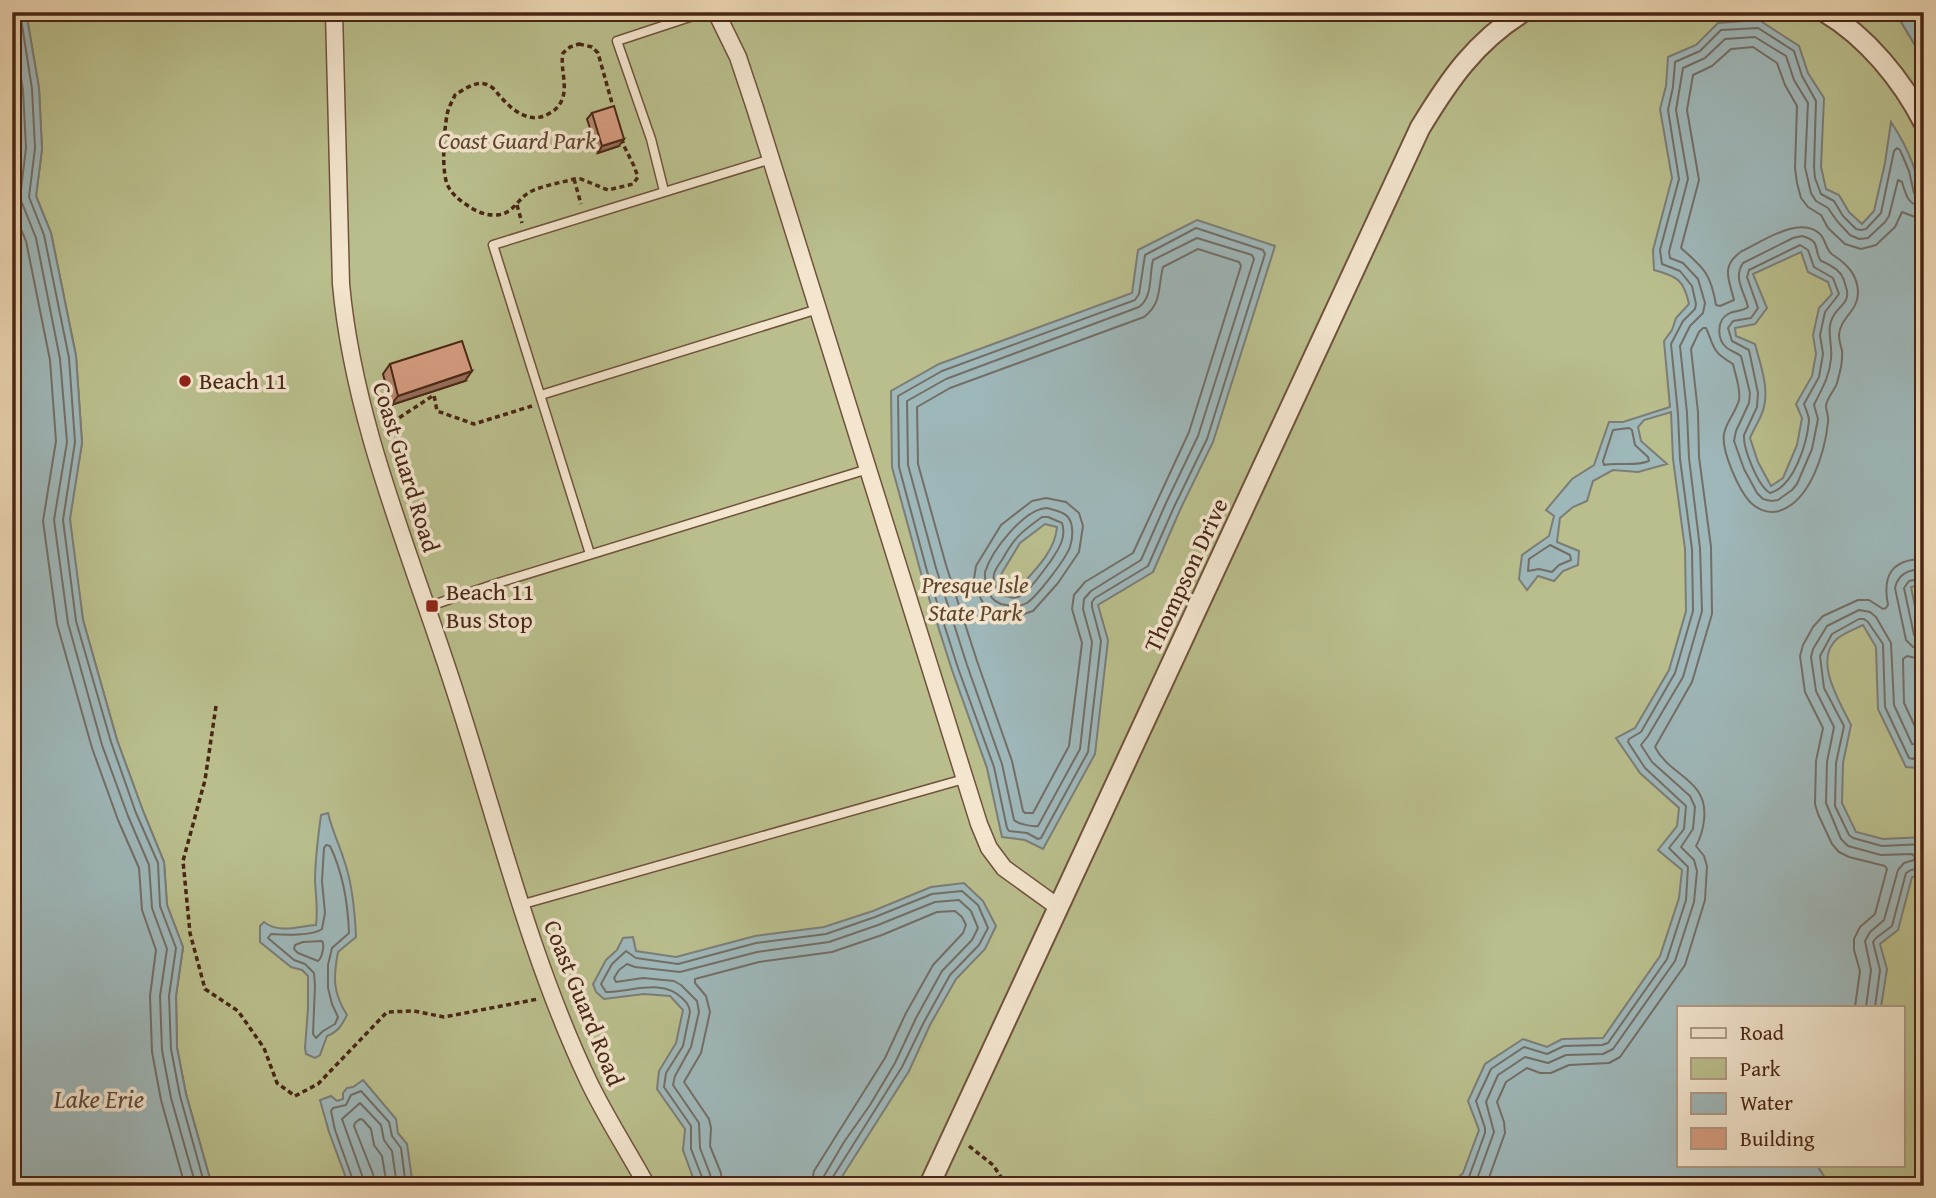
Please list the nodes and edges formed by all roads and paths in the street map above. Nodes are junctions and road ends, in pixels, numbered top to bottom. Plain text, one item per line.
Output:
1 (334, 12) edge
2 (705, 12) edge
3 (716, 12) edge
4 (1523, 12) edge
5 (1825, 12) edge
6 (1924, 123) edge
7 (771, 159) junction
8 (574, 179) junction
9 (664, 191) junction
10 (517, 205) junction
11 (583, 211) dead end
12 (524, 228) dead end
13 (818, 309) junction
14 (542, 398) junction
15 (371, 436) junction
16 (868, 470) junction
17 (590, 554) junction
18 (427, 607) junction
19 (216, 706) dead end
20 (964, 779) junction
21 (520, 905) junction
22 (1058, 907) junction
23 (553, 996) junction
24 (953, 1133) junction
25 (647, 1186) edge
26 (929, 1186) edge
27 (1007, 1186) edge

1 - 15 street, Coast Guard Road
2 - 9 lane
3 - 7 street
4 - 22 street, Thompson Drive
5 - 6 street
7 - 9 lane
7 - 13 street
8 - 10 path
8 - 10 path
8 - 11 path
9 - 14 lane
10 - 12 path
13 - 14 lane
13 - 16 street
14 - 15 path
14 - 17 lane
15 - 18 street, Coast Guard Road
16 - 17 lane
16 - 20 street
17 - 18 lane
18 - 21 street, Coast Guard Road
19 - 23 path
20 - 21 lane
20 - 22 street
21 - 23 street, Coast Guard Road
22 - 24 street, Thompson Drive
23 - 25 street, Coast Guard Road
24 - 26 street, Thompson Drive
24 - 27 path

